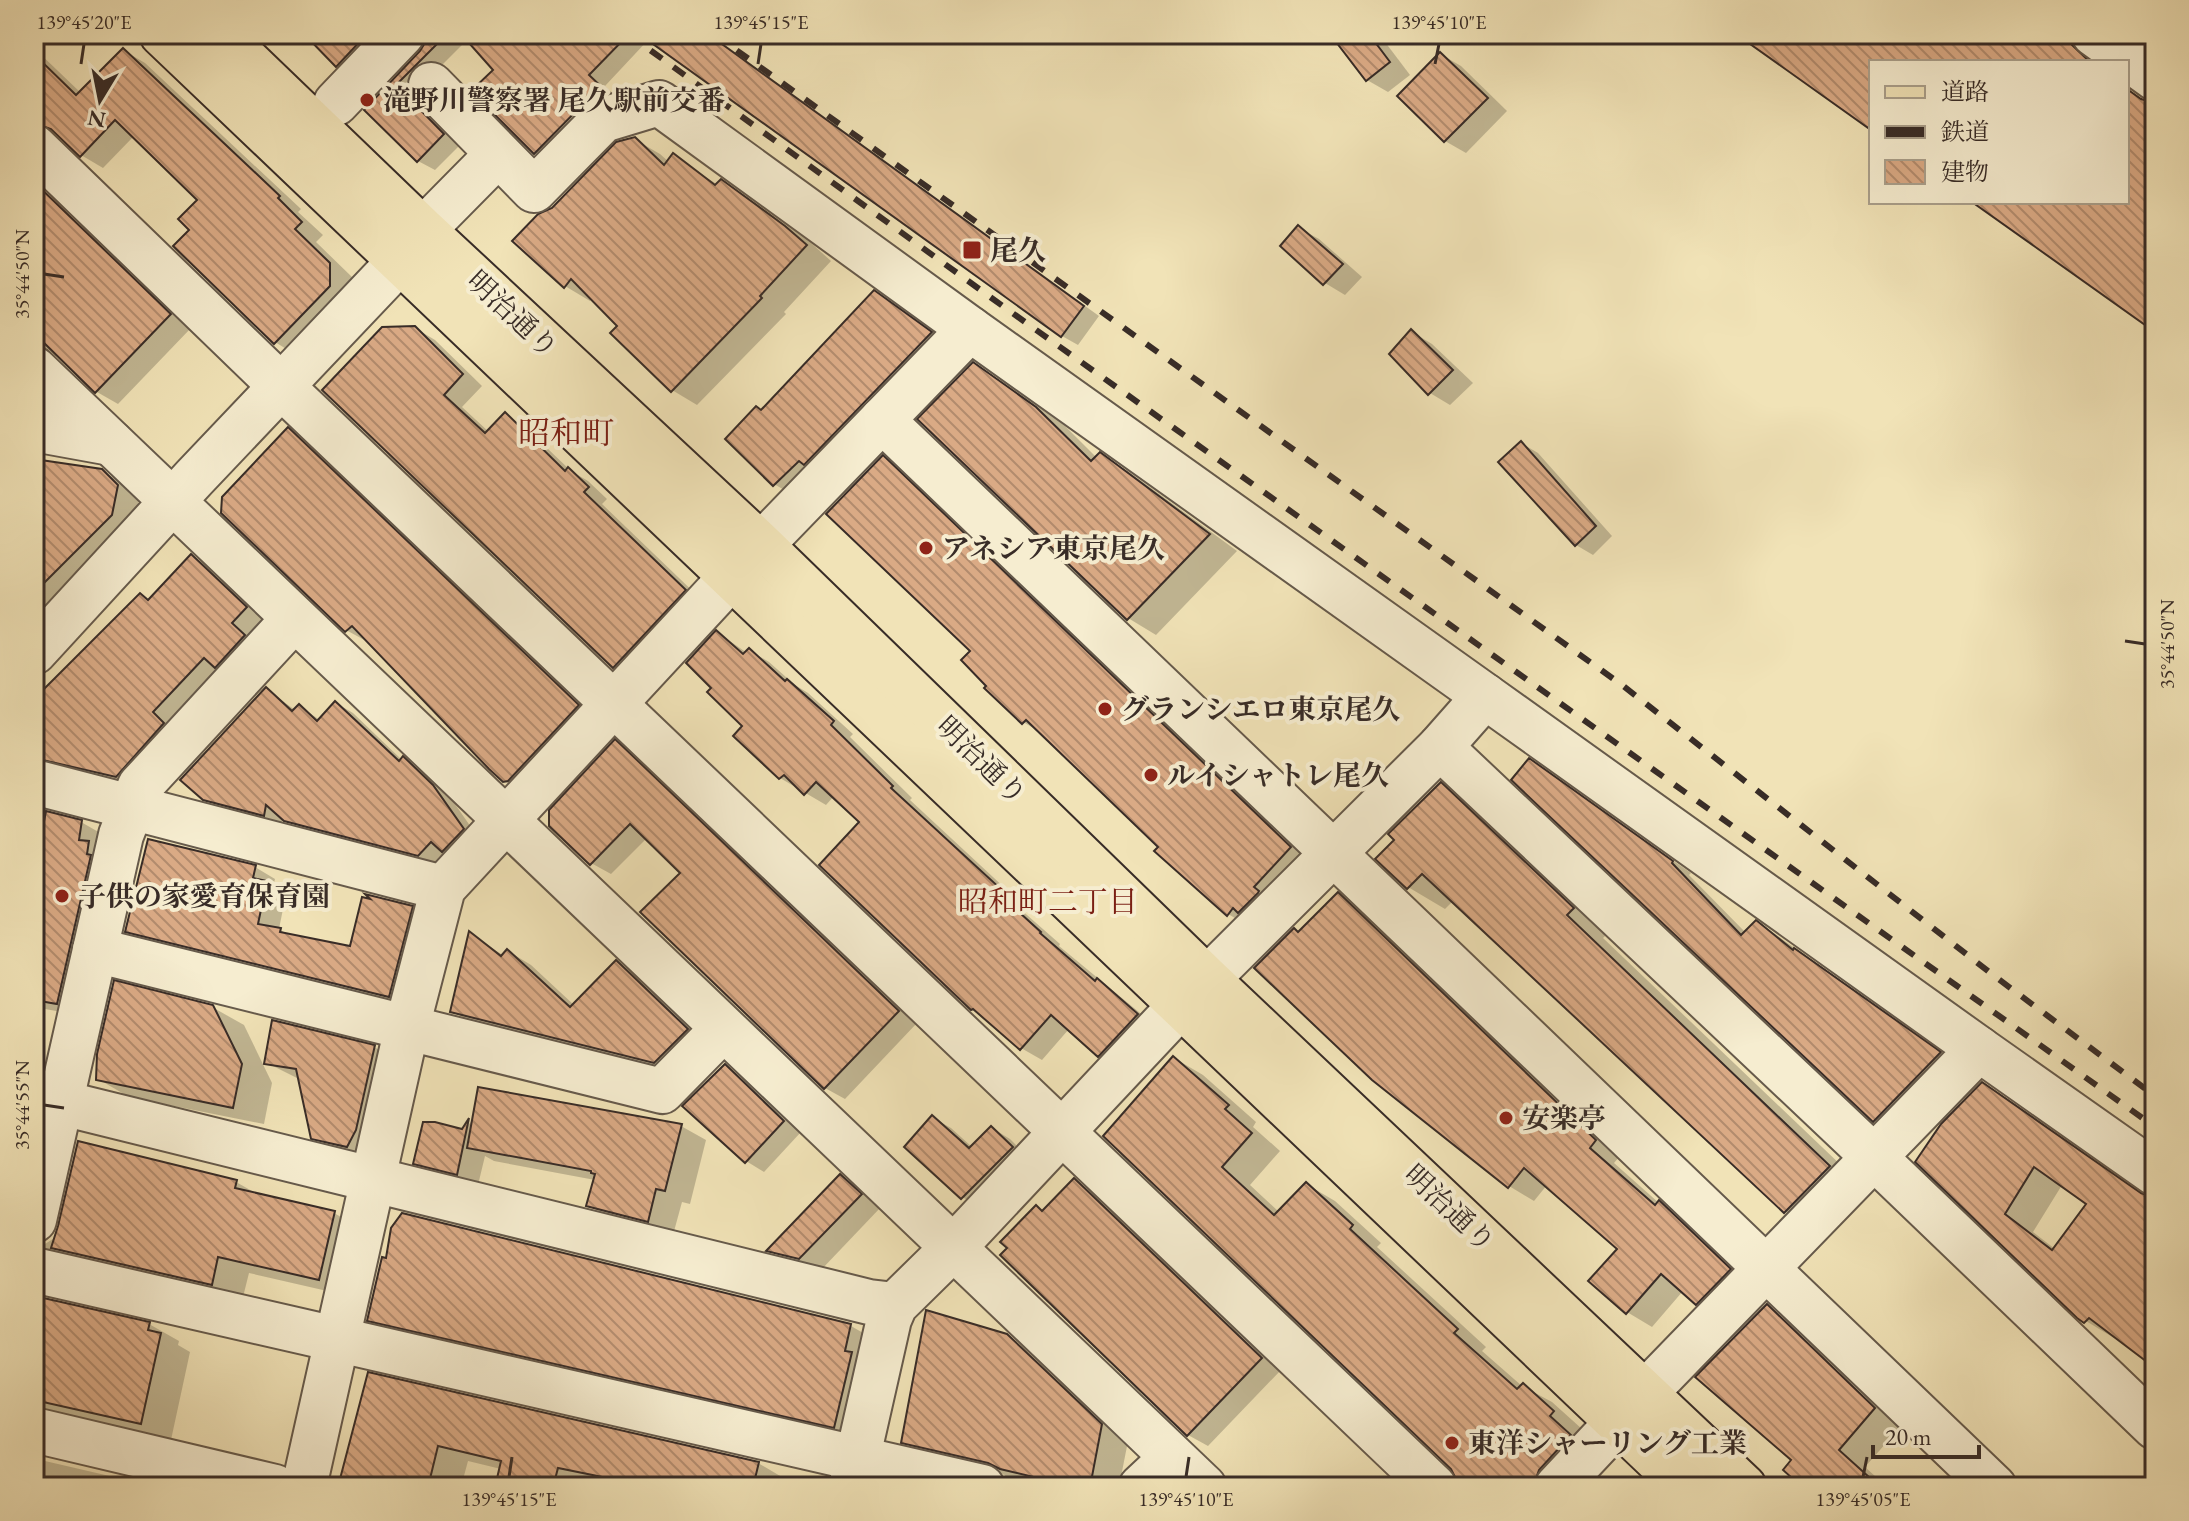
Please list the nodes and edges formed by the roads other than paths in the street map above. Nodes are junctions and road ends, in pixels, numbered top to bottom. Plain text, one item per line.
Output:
1 (162, 34) edge
2 (219, 34) edge
3 (402, 34) edge
4 (2094, 34) edge
5 (2155, 78) edge
6 (431, 85) dead end
7 (336, 103) dead end
8 (34, 147) edge
9 (498, 154) junction
10 (411, 246) junction
11 (970, 329) junction
12 (34, 369) edge
13 (282, 387) junction
14 (882, 420) junction
15 (34, 429) edge
16 (111, 443) junction
17 (172, 502) junction
18 (761, 545) junction
19 (732, 576) junction
20 (294, 619) junction
21 (34, 652) edge
22 (1485, 696) junction
23 (614, 703) junction
24 (1440, 747) junction
25 (34, 782) edge
26 (131, 807) junction
27 (508, 820) junction
28 (1332, 854) junction
29 (443, 888) junction
30 (95, 950) junction
31 (1195, 992) junction
32 (407, 1027) junction
33 (723, 1029) junction
34 (1979, 1049) junction
35 (46, 1099) edge
36 (1061, 1133) junction
37 (1875, 1158) junction
38 (2155, 1173) edge
39 (373, 1179) junction
40 (34, 1220) edge
41 (953, 1248) junction
42 (34, 1270) edge
43 (1767, 1271) junction
44 (895, 1305) junction
45 (337, 1339) junction
46 (1632, 1407) junction
47 (2155, 1427) edge
48 (34, 1430) edge
49 (854, 1472) edge
50 (1156, 1472) edge
51 (275, 1487) edge
52 (304, 1487) edge
53 (982, 1487) edge
54 (1204, 1487) edge
55 (1434, 1487) edge
56 (1557, 1487) edge
57 (1686, 1487) edge
58 (1744, 1487) edge
59 (1994, 1487) edge

1 - 10 main road, 明治通り
2 - 10 main road, 明治通り
3 - 7 street
4 - 5 street
6 - 9 street
8 - 13 street
9 - 10 street
9 - 11 street
10 - 13 street
10 - 18 main road, 明治通り
10 - 19 main road, 明治通り
11 - 14 street
11 - 22 street
12 - 16 street
13 - 17 street
13 - 23 street
14 - 18 street
14 - 28 street
15 - 16 street
16 - 17 street
17 - 20 street
17 - 21 street
18 - 19 street
18 - 31 main road, 明治通り
19 - 23 street
19 - 31 main road, 明治通り
20 - 26 street
20 - 27 street
22 - 24 street
22 - 34 street
23 - 27 street
23 - 36 street
24 - 28 street
24 - 37 street
25 - 26 street
26 - 29 street
26 - 30 street
27 - 29 street
27 - 33 street
28 - 31 street
28 - 43 street
29 - 32 street
30 - 32 street
30 - 35 street
31 - 36 street
31 - 46 main road, 明治通り
32 - 33 street
32 - 39 street
33 - 41 street
34 - 37 street
34 - 38 street
35 - 39 street
35 - 40 street
36 - 41 street
36 - 55 street
37 - 43 street
37 - 47 street
39 - 44 street
39 - 45 street
41 - 44 street
41 - 50 street
42 - 45 street
43 - 46 street
43 - 59 street
44 - 49 street
45 - 49 street
45 - 52 street
46 - 56 street
46 - 57 main road, 明治通り
46 - 58 main road, 明治通り
48 - 51 street
49 - 53 street
50 - 54 street

